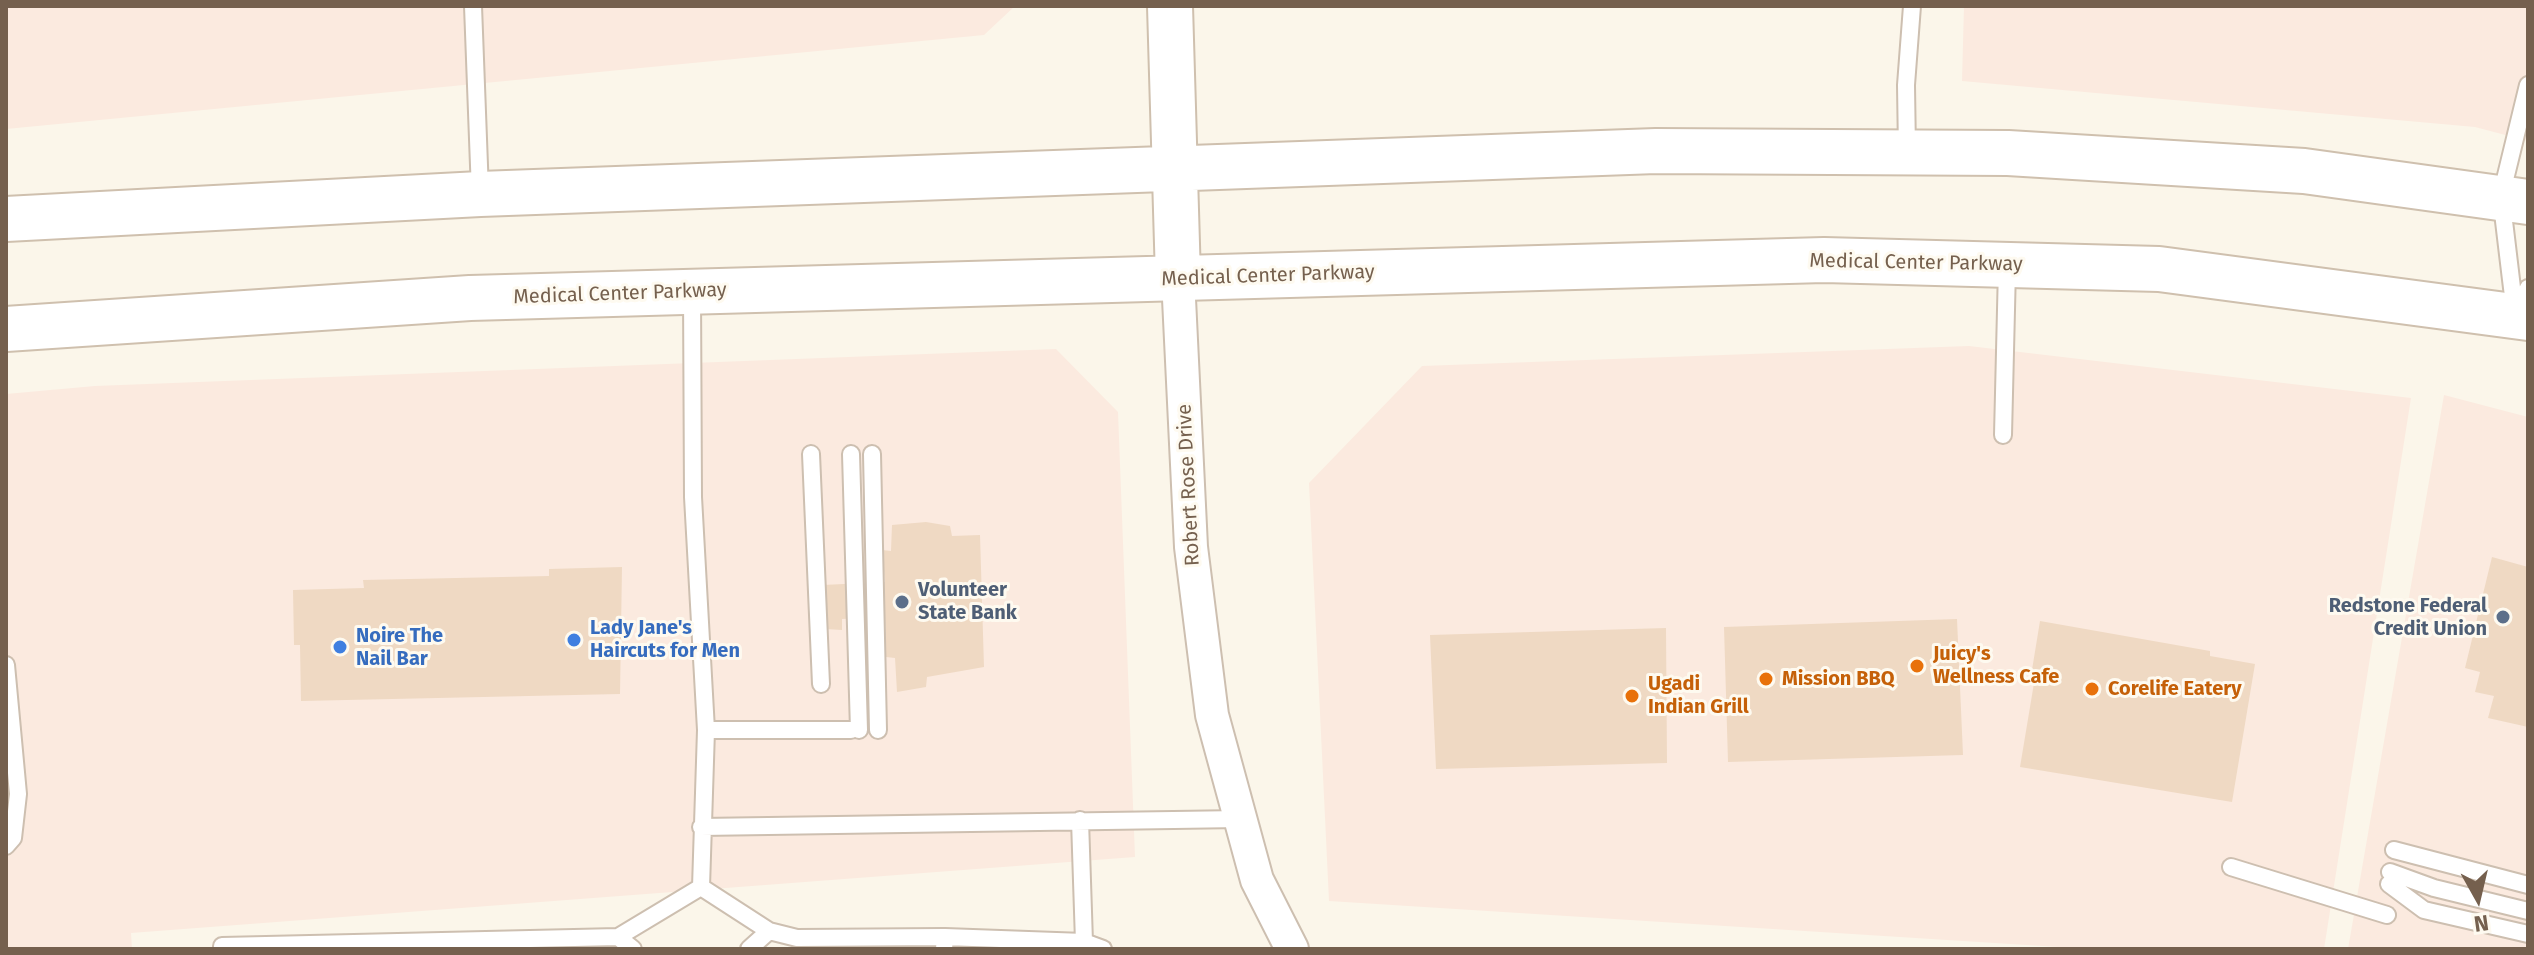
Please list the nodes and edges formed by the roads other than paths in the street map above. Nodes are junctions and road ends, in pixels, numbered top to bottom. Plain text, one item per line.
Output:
1 (473, 6) edge
2 (1170, 6) edge
3 (1912, 6) edge
4 (2528, 85) edge
5 (1907, 153) junction
6 (1173, 167) junction
7 (480, 194) junction
8 (2514, 199) edge
9 (6, 219) edge
10 (2008, 265) junction
11 (1178, 278) junction
12 (692, 292) junction
13 (2524, 307) edge
14 (6, 329) edge
15 (2003, 435) dead end
16 (811, 454) dead end
17 (851, 454) dead end
18 (872, 454) dead end
19 (6, 665) edge
20 (821, 684) dead end
21 (706, 730) junction
22 (878, 730) dead end
23 (1241, 819) junction
24 (1080, 820) junction
25 (701, 827) junction
26 (6, 846) edge
27 (2394, 850) dead end
28 (2231, 867) dead end
29 (2528, 885) edge
30 (701, 887) junction
31 (2528, 911) edge
32 (2387, 915) dead end
33 (769, 931) junction
34 (2528, 934) edge
35 (618, 937) junction
36 (1084, 942) junction
37 (944, 943) edge
38 (333, 946) edge
39 (222, 949) edge
40 (633, 949) edge
41 (749, 949) edge
42 (1103, 949) edge
43 (1292, 949) edge

1 - 7 lane
2 - 6 main road, Robert Rose Drive
3 - 5 lane
4 - 8 lane
5 - 6 main road
5 - 8 main road
6 - 7 main road
6 - 11 main road, Robert Rose Drive
7 - 9 main road
8 - 13 lane
10 - 11 main road, Medical Center Parkway
10 - 13 main road, Medical Center Parkway
10 - 15 lane
11 - 12 main road, Medical Center Parkway
11 - 23 street, Robert Rose Drive
12 - 14 main road, Medical Center Parkway
12 - 21 lane
16 - 20 lane
17 - 21 lane
18 - 22 lane
19 - 26 lane
21 - 25 lane
23 - 24 lane
23 - 43 street, Robert Rose Drive
24 - 25 lane
24 - 36 lane
25 - 30 lane
27 - 29 lane
28 - 32 lane
30 - 33 lane
30 - 35 lane
31 - 34 lane
33 - 37 lane
33 - 41 lane
35 - 38 lane
35 - 40 lane
36 - 37 lane
36 - 42 lane
38 - 39 lane

